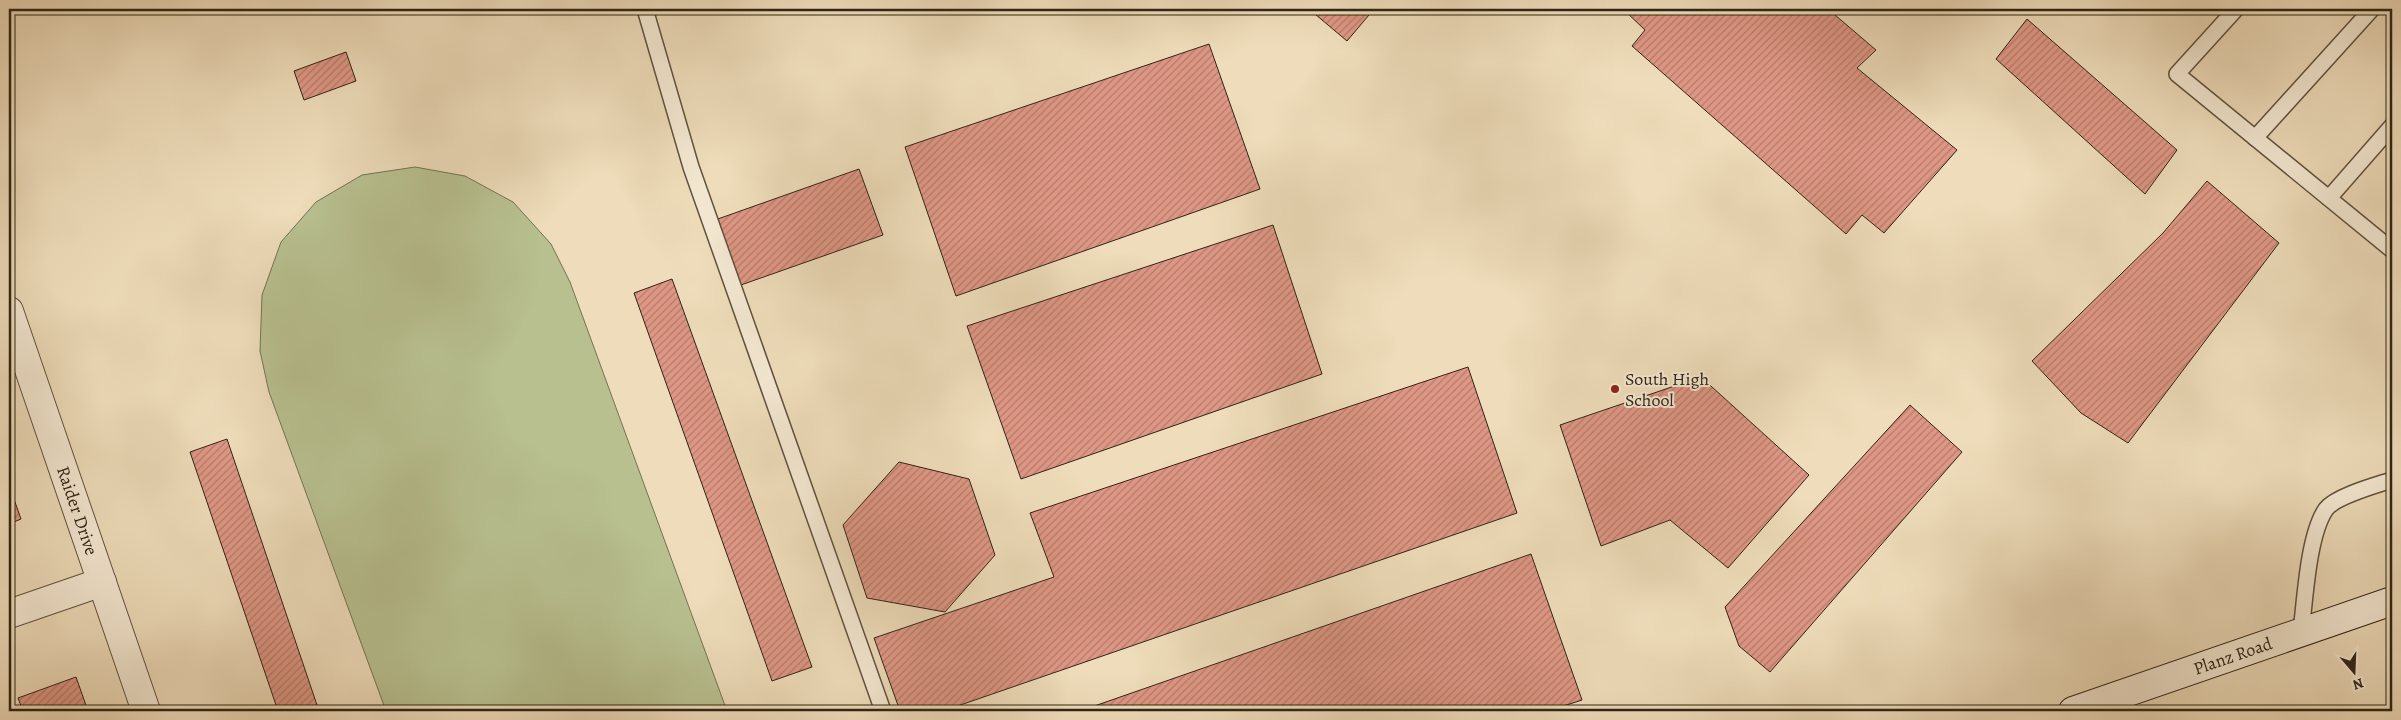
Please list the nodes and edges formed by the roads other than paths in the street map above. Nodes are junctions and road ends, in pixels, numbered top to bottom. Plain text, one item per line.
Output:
1 (645, 9) edge
2 (2236, 9) edge
3 (2372, 9) edge
4 (2392, 126) edge
5 (2255, 138) junction
6 (2329, 198) junction
7 (2392, 250) edge
8 (9, 312) edge
9 (2392, 480) edge
10 (102, 582) junction
11 (2392, 601) edge
12 (9, 614) edge
13 (2301, 632) junction
14 (146, 711) edge
15 (883, 711) edge
16 (2073, 711) edge

1 - 15 lane
2 - 5 lane
3 - 5 lane
4 - 6 lane
5 - 6 lane
6 - 7 lane
8 - 10 street, Raider Drive
9 - 13 lane
10 - 12 street
10 - 14 street, Raider Drive
11 - 13 street, Planz Road
13 - 16 street, Planz Road

